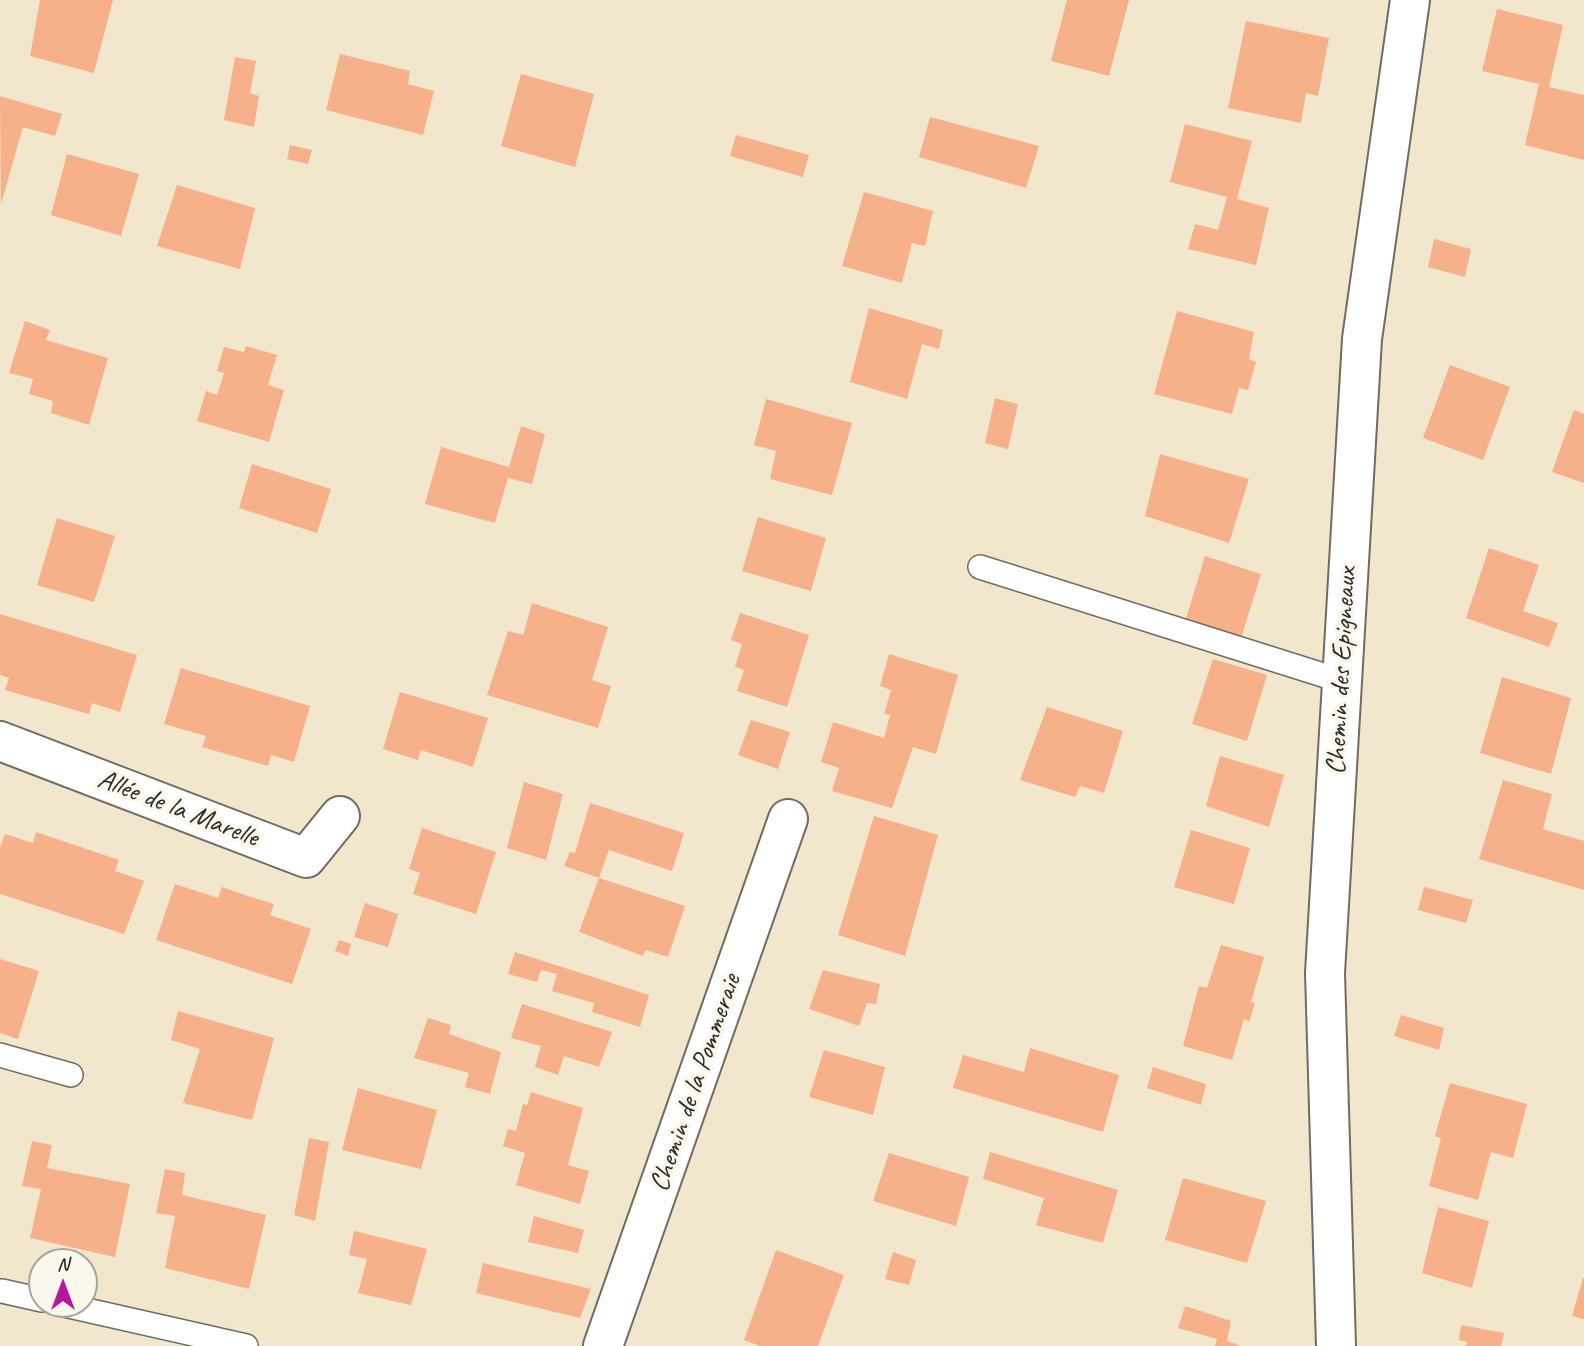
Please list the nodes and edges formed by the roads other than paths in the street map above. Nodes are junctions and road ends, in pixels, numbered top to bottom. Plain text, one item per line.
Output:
1 (1410, 0) edge
2 (981, 567) dead end
3 (1342, 681) junction
4 (0, 741) edge
5 (340, 816) dead end
6 (788, 819) dead end
7 (0, 1055) edge
8 (71, 1075) dead end
9 (2, 1291) dead end
10 (28, 1297) edge
11 (98, 1313) edge
12 (246, 1346) edge
13 (603, 1346) edge
14 (1336, 1346) edge

1 - 3 street, Chemin des Epigneaux
2 - 3 lane
3 - 14 street, Chemin des Epigneaux
4 - 5 street, Allée de la Marelle
6 - 13 street, Chemin de la Pommeraie
7 - 8 lane
9 - 10 lane
11 - 12 lane

